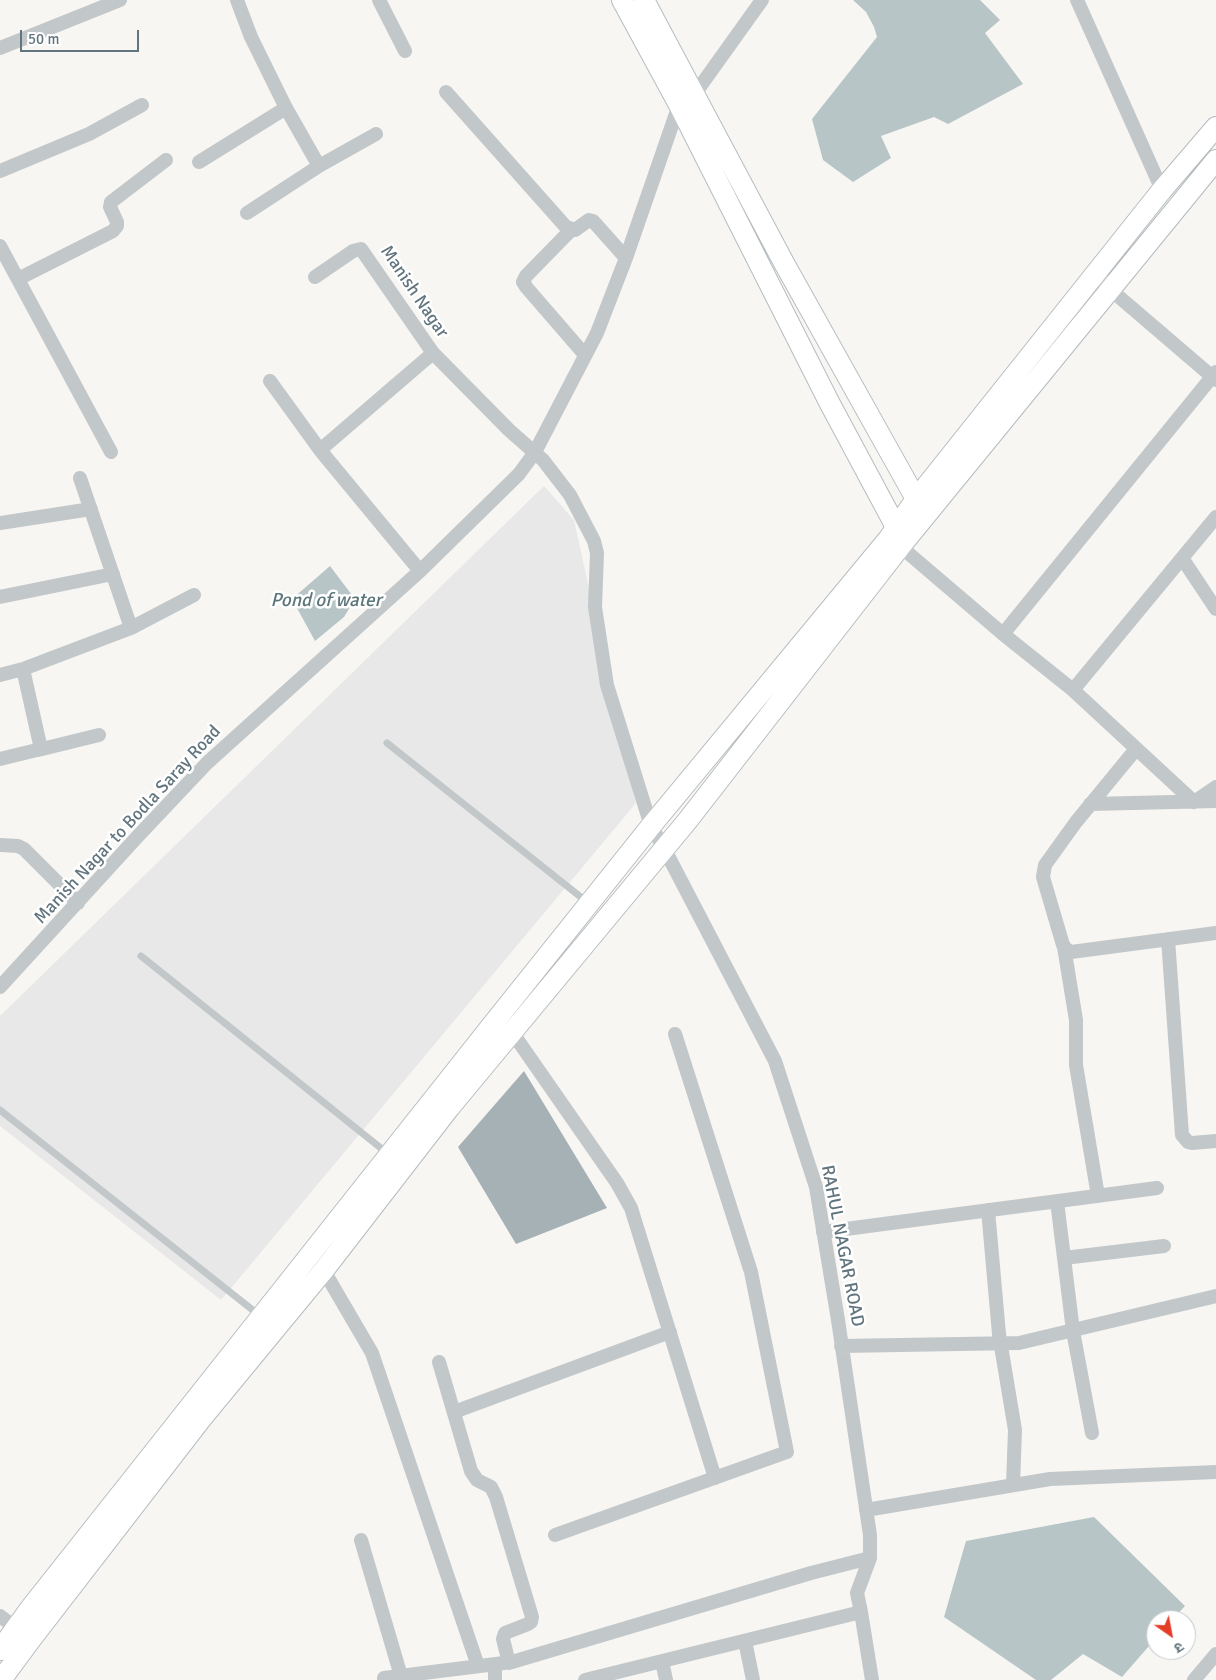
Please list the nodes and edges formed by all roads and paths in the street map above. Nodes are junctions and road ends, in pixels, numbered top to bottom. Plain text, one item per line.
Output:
1 (120, 0) edge
2 (237, 0) edge
3 (379, 0) edge
4 (622, 0) edge
5 (644, 0) edge
6 (762, 0) edge
7 (1077, 0) edge
8 (0, 48) edge
9 (405, 51) dead end
10 (446, 92) dead end
11 (687, 100) junction
12 (142, 105) dead end
13 (286, 108) junction
14 (1216, 127) edge
15 (376, 134) dead end
16 (166, 160) dead end
17 (1216, 160) edge
18 (199, 162) dead end
19 (319, 166) junction
20 (0, 171) edge
21 (1162, 190) junction
22 (247, 213) dead end
23 (570, 230) junction
24 (0, 246) edge
25 (626, 258) junction
26 (1096, 273) junction
27 (315, 276) dead end
28 (18, 279) junction
29 (1111, 290) junction
30 (433, 353) junction
31 (585, 355) junction
32 (1215, 376) edge
33 (270, 381) dead end
34 (320, 450) junction
35 (111, 452) dead end
36 (539, 456) junction
37 (80, 478) dead end
38 (916, 499) junction
39 (90, 509) junction
40 (1216, 517) edge
41 (0, 523) edge
42 (895, 537) junction
43 (1182, 558) junction
44 (420, 571) junction
45 (114, 574) junction
46 (194, 594) dead end
47 (0, 597) edge
48 (1216, 609) edge
49 (132, 628) junction
50 (1003, 634) junction
51 (23, 669) junction
52 (0, 676) edge
53 (1073, 690) junction
54 (100, 735) dead end
55 (386, 743) dead end
56 (1136, 749) junction
57 (38, 750) junction
58 (0, 759) edge
59 (1216, 787) edge
60 (1216, 801) edge
61 (1194, 802) junction
62 (1090, 804) junction
63 (651, 826) junction
64 (0, 846) edge
65 (664, 848) junction
66 (78, 903) junction
67 (589, 904) junction
68 (1216, 933) edge
69 (1168, 939) junction
70 (1064, 947) junction
71 (141, 956) dead end
72 (0, 987) edge
73 (512, 1032) junction
74 (675, 1034) dead end
75 (0, 1110) edge
76 (1216, 1141) edge
77 (389, 1155) junction
78 (1157, 1188) dead end
79 (1098, 1196) junction
80 (1056, 1201) junction
81 (988, 1210) junction
82 (823, 1232) junction
83 (1164, 1246) dead end
84 (312, 1254) junction
85 (1064, 1258) junction
86 (324, 1270) junction
87 (1216, 1296) edge
88 (261, 1317) junction
89 (1074, 1331) junction
90 (670, 1332) junction
91 (1000, 1344) junction
92 (841, 1346) junction
93 (439, 1362) dead end
94 (454, 1412) junction
95 (1092, 1433) dead end
96 (1216, 1472) edge
97 (715, 1478) junction
98 (1013, 1485) junction
99 (866, 1510) junction
100 (555, 1535) dead end
101 (361, 1540) dead end
102 (870, 1558) junction
103 (860, 1612) junction
104 (0, 1616) edge
105 (16, 1628) junction
106 (745, 1641) junction
107 (0, 1650) edge
108 (1216, 1654) edge
109 (662, 1661) junction
110 (509, 1662) junction
111 (495, 1664) junction
112 (478, 1666) junction
113 (402, 1676) junction
114 (432, 1676) edge
115 (384, 1678) dead end
116 (1, 1680) edge
117 (495, 1680) edge
118 (585, 1680) edge
119 (666, 1680) edge
120 (753, 1680) edge
121 (872, 1680) edge
122 (1194, 1680) edge

1 - 8 street
2 - 13 street
3 - 9 street
4 - 11 main road
5 - 11 main road
6 - 11 street, Manish Nagar to Bodla Saray Road
7 - 21 street
10 - 23 street
11 - 25 street, Manish Nagar to Bodla Saray Road
11 - 38 main road
11 - 42 main road
12 - 20 street
13 - 18 street
13 - 19 street
14 - 21 main road
15 - 19 street
16 - 28 street
17 - 29 main road
19 - 22 street
21 - 26 main road
23 - 25 street
23 - 31 street
24 - 28 street
25 - 31 street, Manish Nagar to Bodla Saray Road
26 - 29 street
26 - 38 main road
27 - 30 street, Manish Nagar
28 - 35 street
29 - 32 street
29 - 42 main road
30 - 34 street, Manish Nagar
30 - 36 street, RAHUL NAGAR ROAD
31 - 36 street, Manish Nagar to Bodla Saray Road
32 - 50 street
33 - 34 street
34 - 44 street
36 - 44 street, Manish Nagar to Bodla Saray Road
36 - 63 street, RAHUL NAGAR ROAD
37 - 39 street
38 - 42 main road
39 - 41 street
39 - 45 street
40 - 43 street
42 - 50 street
42 - 63 main road
42 - 65 main road
43 - 48 street
43 - 53 street
44 - 66 street, Manish Nagar to Bodla Saray Road
45 - 47 street
45 - 49 street
46 - 49 street
49 - 51 street
50 - 53 street
51 - 52 street
51 - 57 street
53 - 56 street
54 - 57 street
55 - 67 lane
56 - 61 street
56 - 62 street
57 - 58 street
59 - 61 street
60 - 61 street
61 - 62 street
62 - 70 street
63 - 65 street, RAHUL NAGAR ROAD
63 - 67 main road
64 - 66 street
65 - 73 main road
65 - 82 street, RAHUL NAGAR ROAD
66 - 72 street, Manish Nagar to Bodla Saray Road
67 - 77 main road
68 - 69 street
69 - 70 street
69 - 76 street
70 - 79 street
71 - 77 lane
73 - 86 main road
73 - 90 street
74 - 97 street
75 - 88 lane
77 - 84 main road
78 - 79 street
79 - 80 street
80 - 81 street
80 - 85 street
81 - 82 street
81 - 91 street
82 - 92 street, RAHUL NAGAR ROAD
83 - 85 street
84 - 86 street
84 - 88 main road
85 - 89 street
86 - 112 street
86 - 116 main road
87 - 89 street
88 - 105 main road
89 - 91 street
89 - 95 street
90 - 94 street
90 - 97 street
91 - 92 street
91 - 98 street
92 - 99 street, RAHUL NAGAR ROAD
93 - 94 street
94 - 110 street
96 - 98 street
97 - 100 street
98 - 99 street
99 - 102 street, RAHUL NAGAR ROAD
101 - 113 street
102 - 103 street, RAHUL NAGAR ROAD
102 - 110 street
103 - 106 street
103 - 121 street, RAHUL NAGAR ROAD
104 - 105 street
105 - 107 main road
106 - 109 street
106 - 120 street
108 - 122 street
109 - 118 street
109 - 119 street
110 - 111 street
111 - 112 street
111 - 117 street
112 - 114 street
113 - 114 street
113 - 115 street

